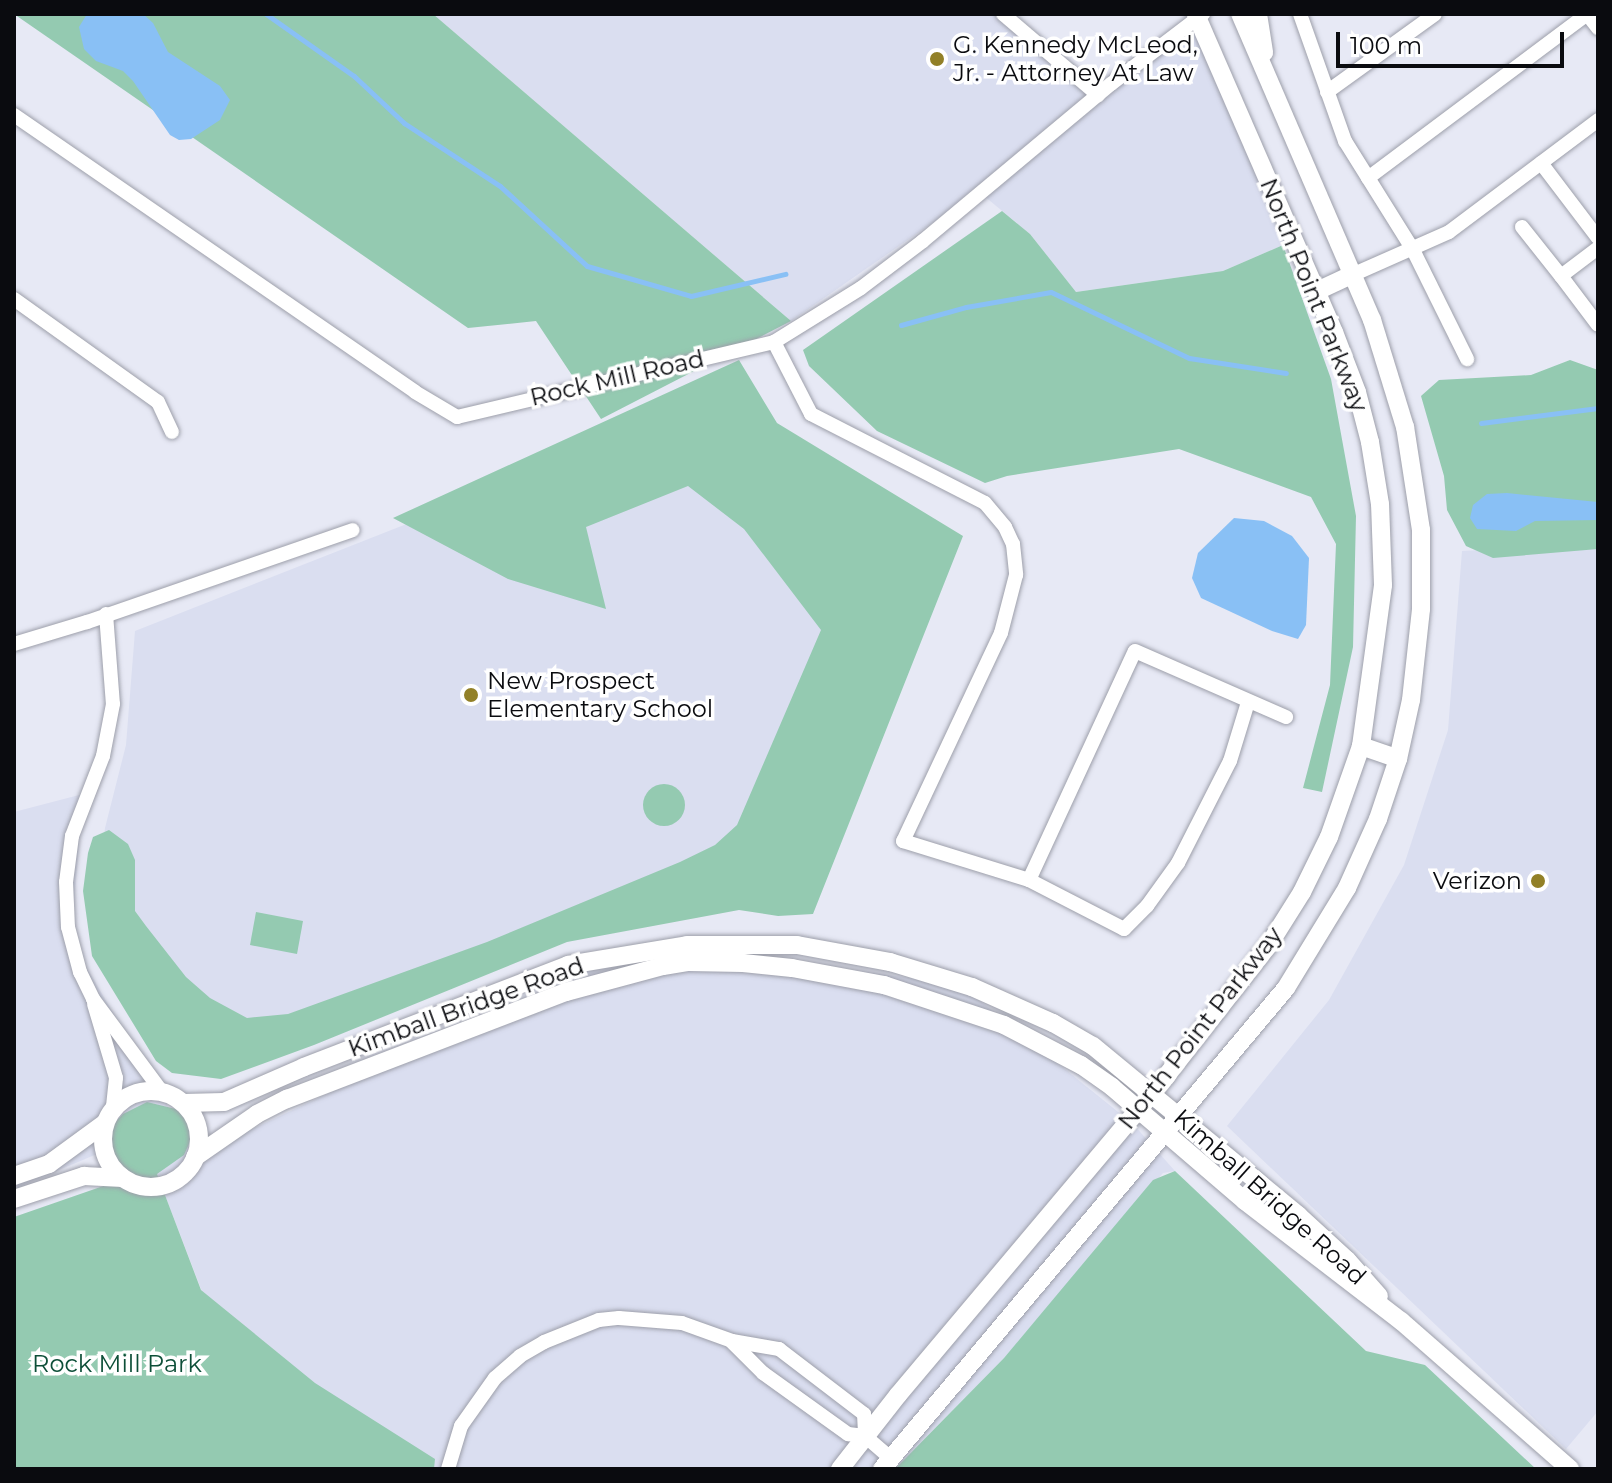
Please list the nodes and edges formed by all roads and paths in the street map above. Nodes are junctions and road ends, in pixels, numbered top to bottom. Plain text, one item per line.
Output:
1 (1003, 14) edge
2 (1240, 14) edge
3 (1258, 14) edge
4 (1300, 14) edge
5 (1435, 14) edge
6 (1199, 15) edge
7 (1598, 28) edge
8 (1270, 83) junction
9 (1327, 92) junction
10 (1098, 95) junction
11 (14, 115) edge
12 (1598, 120) edge
13 (1541, 163) junction
14 (1368, 178) junction
15 (1522, 227) dead end
16 (1598, 238) edge
17 (1598, 248) edge
18 (1413, 250) junction
19 (1352, 275) junction
20 (1561, 276) junction
21 (1317, 291) junction
22 (17, 304) edge
23 (1598, 325) edge
24 (774, 342) junction
25 (1467, 359) dead end
26 (172, 432) dead end
27 (352, 530) dead end
28 (106, 614) junction
29 (14, 644) edge
30 (1248, 702) junction
31 (1286, 717) dead end
32 (1361, 746) junction
33 (1398, 759) junction
34 (1029, 880) junction
35 (93, 999) junction
36 (162, 1092) junction
37 (1153, 1092) junction
38 (184, 1103) junction
39 (1139, 1109) junction
40 (109, 1116) junction
41 (1181, 1116) junction
42 (1166, 1134) junction
43 (195, 1157) junction
44 (14, 1176) edge
45 (123, 1178) junction
46 (14, 1199) edge
47 (1401, 1321) junction
48 (732, 1341) junction
49 (865, 1436) junction
50 (886, 1463) edge
51 (448, 1469) edge
52 (840, 1469) edge
53 (1570, 1469) edge

1 - 10 street
2 - 8 street, North Point Parkway
3 - 8 street
4 - 9 street
5 - 9 street
6 - 10 street, Rock Mill Road
6 - 21 street, North Point Parkway
7 - 14 street
8 - 19 street, North Point Parkway
9 - 14 street
10 - 24 street, Rock Mill Road
11 - 24 street, Rock Mill Road
12 - 13 street
13 - 16 street
13 - 18 street
14 - 18 street
15 - 20 street
17 - 20 street
18 - 19 street
18 - 25 street
19 - 21 street
19 - 33 street, North Point Parkway
20 - 23 street
21 - 32 street, North Point Parkway
22 - 26 street
24 - 34 street
27 - 28 street
28 - 29 street
28 - 35 street
30 - 31 street
30 - 34 street
30 - 34 street
32 - 33 street
32 - 37 street, North Point Parkway
33 - 41 street, North Point Parkway
35 - 36 street
35 - 40 street
36 - 38 street
36 - 40 street
37 - 38 street, Kimball Bridge Road
37 - 39 street, North Point Parkway
37 - 41 street, Kimball Bridge Road
38 - 43 street
39 - 42 street, Kimball Bridge Road
39 - 43 street, Kimball Bridge Road
39 - 49 street, North Point Parkway
40 - 44 street
40 - 45 street
41 - 42 street, North Point Parkway
41 - 47 street, Kimball Bridge Road
42 - 47 street, Kimball Bridge Road
42 - 50 street, North Point Parkway
43 - 45 street
45 - 46 street
47 - 53 street, Kimball Bridge Road
48 - 49 street
48 - 49 street
48 - 51 street
49 - 50 street
49 - 52 street, North Point Parkway

